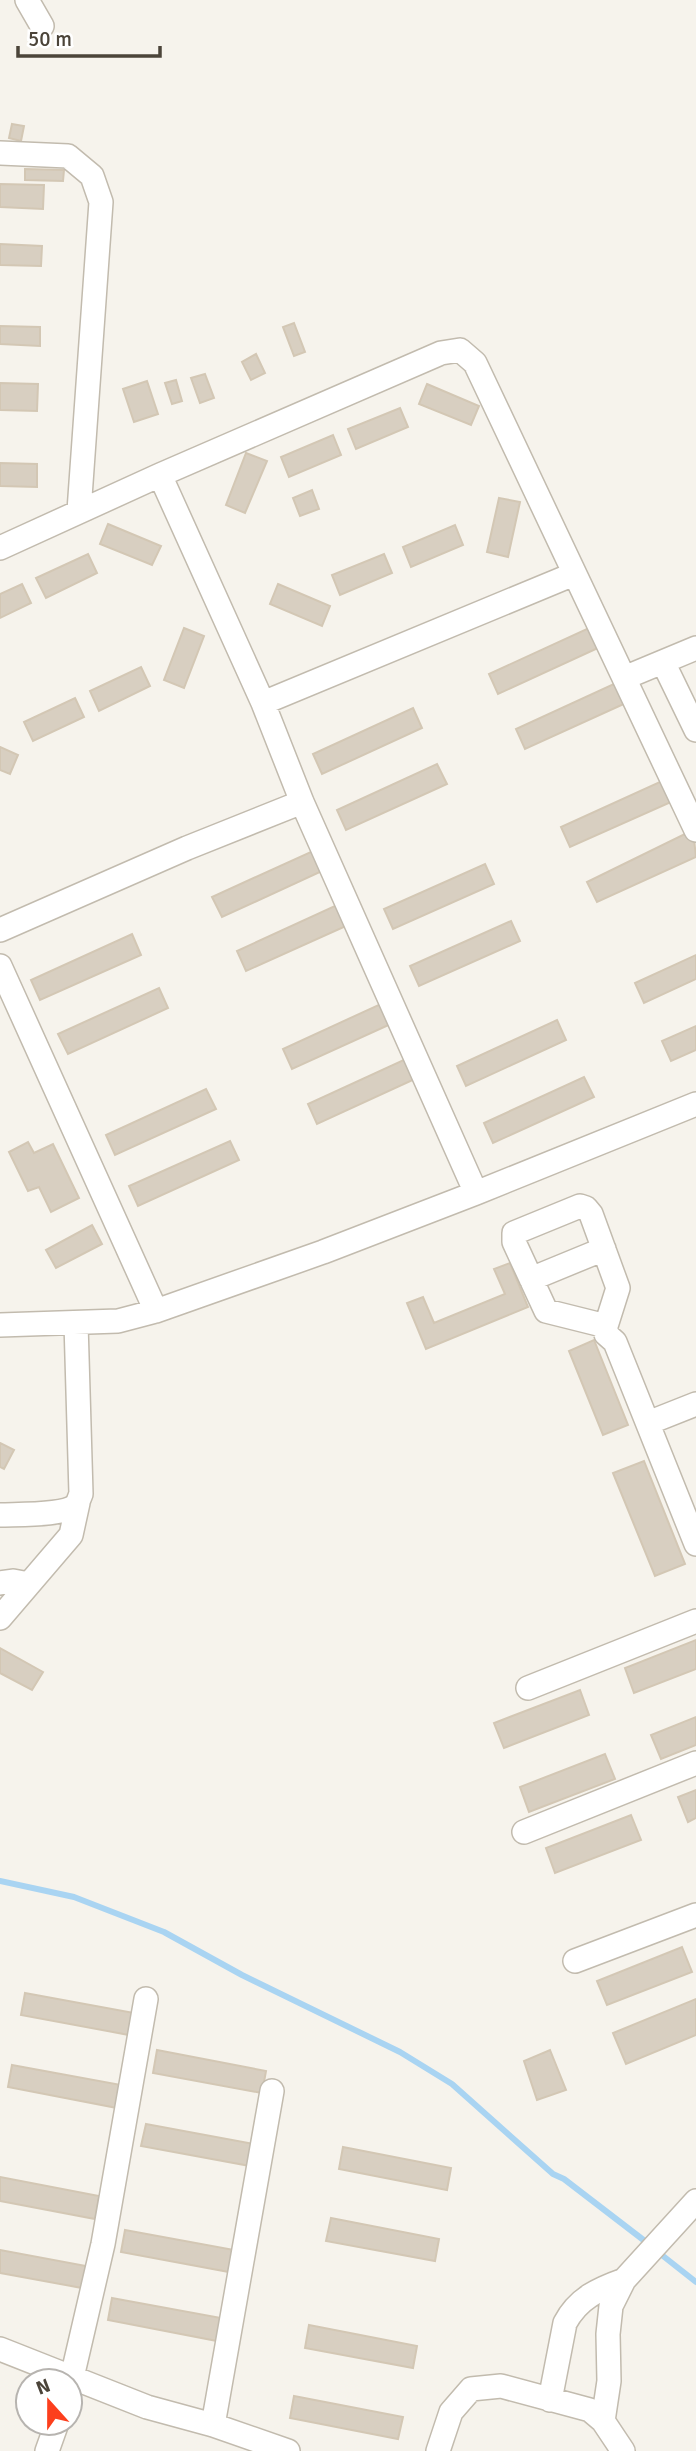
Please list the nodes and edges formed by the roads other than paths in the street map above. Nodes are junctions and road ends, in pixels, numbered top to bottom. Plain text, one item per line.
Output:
1 (27, 0) edge
2 (42, 26) dead end
3 (0, 153) edge
4 (160, 475) junction
5 (79, 511) junction
6 (0, 548) edge
7 (574, 574) junction
8 (696, 648) edge
9 (663, 662) junction
10 (624, 678) junction
11 (264, 703) junction
12 (696, 730) edge
13 (303, 802) junction
14 (696, 830) edge
15 (0, 930) edge
16 (0, 966) edge
17 (696, 1104) edge
18 (476, 1194) junction
19 (604, 1249) junction
20 (531, 1279) junction
21 (156, 1311) junction
22 (76, 1323) junction
23 (0, 1325) edge
24 (606, 1326) junction
25 (696, 1404) edge
26 (648, 1423) junction
27 (78, 1503) junction
28 (0, 1516) edge
29 (696, 1544) edge
30 (0, 1583) edge
31 (29, 1584) junction
32 (0, 1618) edge
33 (696, 1621) edge
34 (528, 1688) dead end
35 (696, 1763) edge
36 (524, 1832) dead end
37 (696, 1915) edge
38 (575, 1961) dead end
39 (146, 1999) dead end
40 (272, 2091) dead end
41 (696, 2201) edge
42 (624, 2280) junction
43 (0, 2349) edge
44 (40, 2367) edge
45 (75, 2367) edge
46 (84, 2385) edge
47 (550, 2400) junction
48 (603, 2421) junction
49 (213, 2425) junction
50 (288, 2451) edge
51 (438, 2451) edge
52 (623, 2451) edge

1 - 2 street
3 - 5 street
4 - 5 street
4 - 7 street
4 - 11 street
5 - 6 street
7 - 10 street
7 - 11 street
8 - 9 street
9 - 10 street
9 - 12 street
10 - 14 street
11 - 13 street
13 - 15 street
13 - 18 street
16 - 21 street
17 - 18 street
18 - 21 street
19 - 20 street
19 - 20 street
19 - 24 street
20 - 24 street
21 - 22 street
22 - 23 street
22 - 27 street
24 - 26 street
25 - 26 street
26 - 29 street
27 - 28 street
27 - 31 street
30 - 31 street
31 - 32 street
33 - 34 street
35 - 36 street
37 - 38 street
39 - 45 street
40 - 49 street
41 - 42 street
42 - 47 street
42 - 48 street
43 - 44 street
46 - 49 street
47 - 48 street
47 - 51 street
48 - 52 street
49 - 50 street

